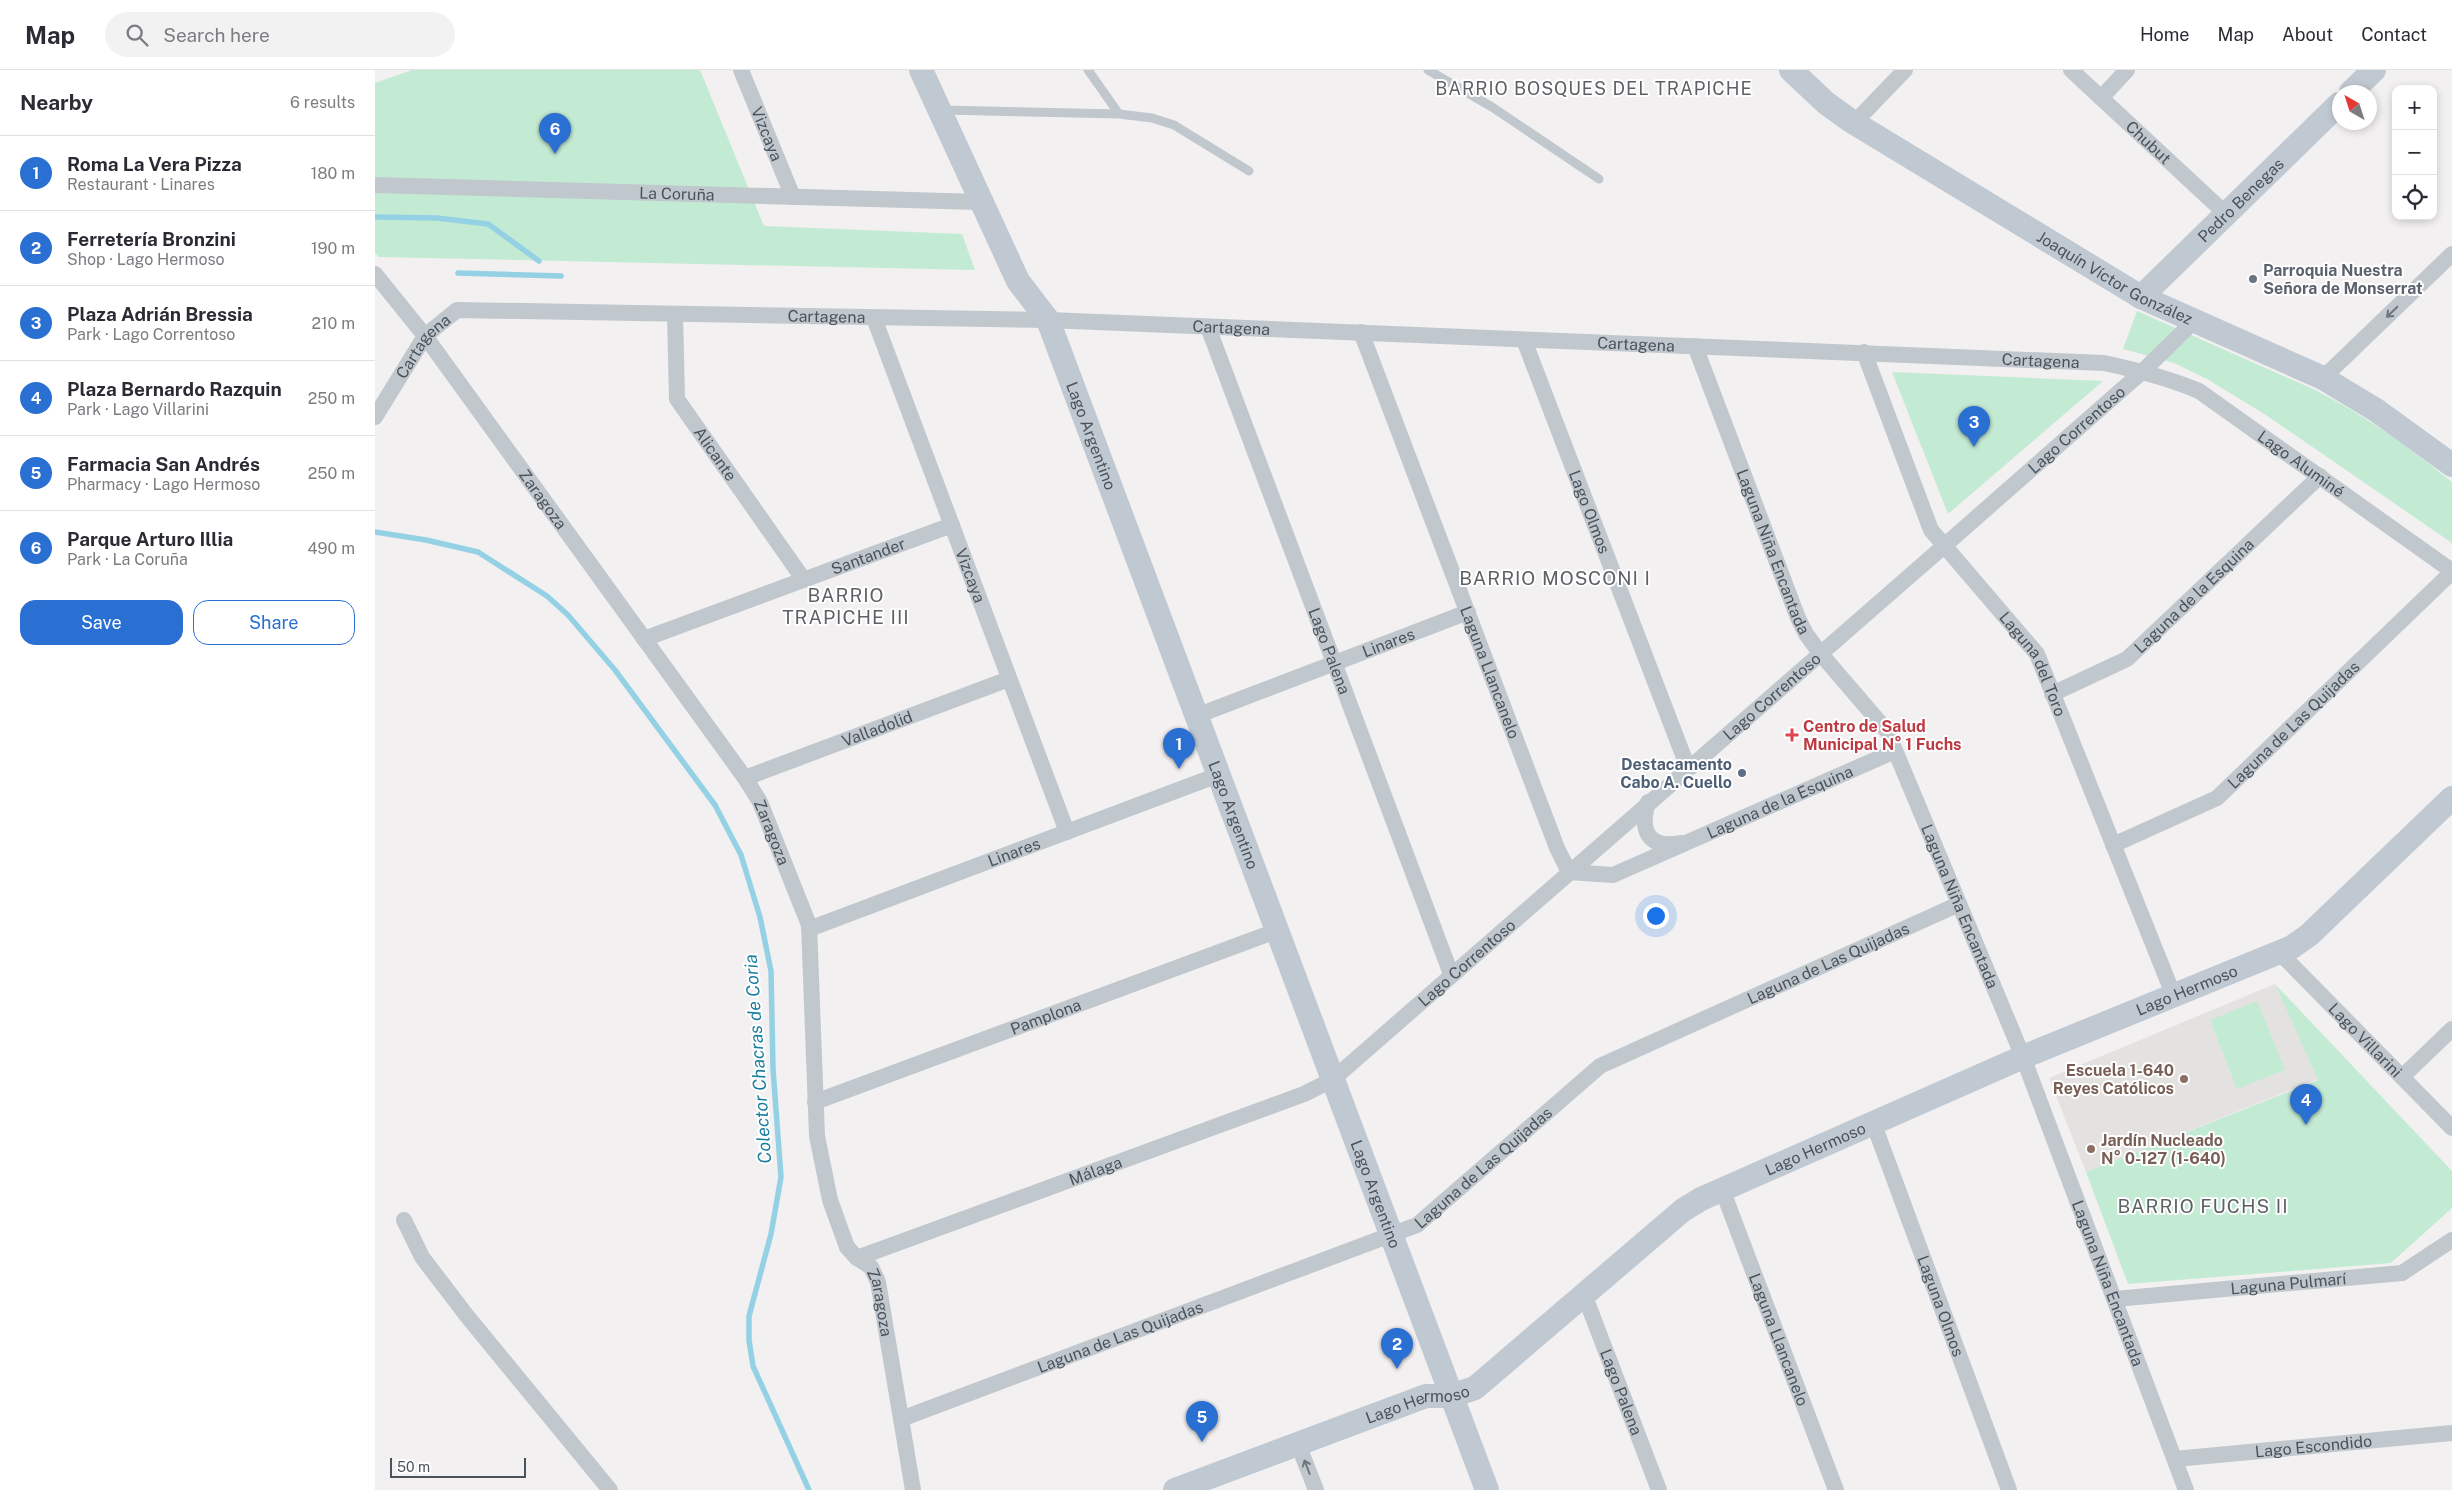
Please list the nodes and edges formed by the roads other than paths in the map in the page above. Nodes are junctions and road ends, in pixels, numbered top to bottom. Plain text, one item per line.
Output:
1 (741, 70) edge
2 (921, 70) edge
3 (1088, 70) edge
4 (1428, 70) edge
5 (1791, 70) edge
6 (1905, 70) edge
7 (2071, 70) edge
8 (2127, 70) edge
9 (2374, 70) edge
10 (2358, 85) edge
11 (2101, 98) junction
12 (937, 110) junction
13 (2332, 111) edge
14 (1119, 114) junction
15 (1854, 123) junction
16 (1249, 171) dead end
17 (1599, 180) dead end
18 (375, 185) edge
19 (793, 196) junction
20 (980, 202) junction
21 (2226, 214) junction
22 (2452, 254) edge
23 (375, 274) edge
24 (2141, 297) junction
25 (675, 314) junction
26 (875, 318) junction
27 (1048, 320) junction
28 (2193, 322) junction
29 (1208, 327) junction
30 (1361, 332) junction
31 (425, 336) junction
32 (1524, 340) junction
33 (1695, 346) junction
34 (1864, 352) junction
35 (2143, 371) junction
36 (2323, 378) junction
37 (375, 418) edge
38 (2452, 465) edge
39 (2320, 476) junction
40 (952, 525) junction
41 (1944, 546) junction
42 (2452, 571) edge
43 (804, 580) junction
44 (1468, 612) junction
45 (644, 639) junction
46 (1820, 652) junction
47 (1334, 663) junction
48 (1009, 679) junction
49 (2052, 694) junction
50 (1196, 716) junction
51 (1895, 751) junction
52 (1688, 768) junction
53 (1218, 775) junction
54 (745, 778) junction
55 (2452, 798) edge
56 (1648, 802) junction
57 (1067, 832) junction
58 (1691, 841) junction
59 (2113, 846) junction
60 (1569, 872) junction
61 (1959, 904) junction
62 (809, 929) junction
63 (1276, 931) junction
64 (2280, 953) junction
65 (1451, 974) junction
66 (2173, 994) junction
67 (2452, 1029) edge
68 (2023, 1057) junction
69 (2402, 1077) junction
70 (1332, 1080) junction
71 (815, 1102) junction
72 (1873, 1122) junction
73 (2452, 1128) edge
74 (1722, 1189) junction
75 (404, 1220) dead end
76 (1391, 1236) junction
77 (2452, 1240) edge
78 (857, 1258) junction
79 (1585, 1294) junction
80 (2115, 1299) junction
81 (1451, 1396) junction
82 (901, 1419) junction
83 (2452, 1433) edge
84 (1298, 1444) junction
85 (2175, 1459) junction
86 (610, 1490) edge
87 (913, 1490) edge
88 (1175, 1490) edge
89 (1316, 1490) edge
90 (1487, 1490) edge
91 (1659, 1490) edge
92 (1836, 1490) edge
93 (2009, 1490) edge
94 (2186, 1490) edge

1 - 19 street, Vizcaya
2 - 12 street, Lago Argentino
3 - 14 lane
4 - 17 lane
5 - 15 street, Joaquín Víctor González
6 - 15 street
7 - 11 street, Chubut
8 - 11 street
9 - 10 street
11 - 21 street, Chubut
12 - 14 lane
12 - 20 street, Lago Argentino
13 - 21 street, Pedro Benegas
14 - 16 lane
15 - 24 street, Joaquín Víctor González
18 - 19 street, La Coruña
19 - 20 street, La Coruña
20 - 27 street, Lago Argentino
21 - 24 street, Pedro Benegas
22 -> 36 street
23 - 31 street, Zaragoza
24 - 28 street, Joaquín Víctor González
25 - 26 street, Cartagena
25 - 31 street, Cartagena
25 - 43 street, Alicante
26 - 27 street, Cartagena
26 - 40 street, Vizcaya
27 - 29 street, Cartagena
27 - 50 street, Lago Argentino
28 - 35 street, Lago Correntoso
28 - 36 street, Joaquín Víctor González
29 - 30 street, Cartagena
29 - 47 street, Lago Palena
30 - 32 street, Cartagena
30 - 44 street, Laguna Llancanelo
31 - 37 street, Cartagena
31 - 45 street, Zaragoza
32 - 33 street, Cartagena
32 - 52 street, Lago Olmos
33 - 34 street, Cartagena
33 - 46 street, Laguna Niña Encantada
34 - 35 street, Cartagena
34 - 41 street, Laguna del Toro
35 - 39 street, Lago Aluminé
35 - 41 street, Lago Correntoso
36 - 38 street, Joaquín Víctor González
39 - 42 street, Lago Aluminé
39 - 49 street, Laguna de la Esquina
40 - 43 street, Santander
40 - 48 street, Vizcaya
41 - 46 street, Lago Correntoso
41 - 49 street, Laguna del Toro
42 - 59 street, Laguna de Las Quijadas
43 - 45 street, Santander
44 - 47 street, Linares
44 - 60 street, Laguna Llancanelo
45 - 54 street, Zaragoza
46 - 51 street, Laguna Niña Encantada
46 - 52 street, Lago Correntoso
47 - 50 street, Linares
47 - 65 street, Lago Palena
48 - 54 street, Valladolid
48 - 57 street, Vizcaya
49 - 59 street, Laguna del Toro
50 - 53 street, Lago Argentino
51 - 58 street, Laguna de la Esquina
51 - 61 street, Laguna Niña Encantada
52 - 56 street, Lago Correntoso
53 - 57 street, Linares
53 - 63 street, Lago Argentino
54 - 62 street, Zaragoza
55 - 64 street, Lago Hermoso
56 - 58 street, Laguna de la Esquina
56 - 60 street, Lago Correntoso
57 - 62 street, Linares
58 - 60 street, Laguna de la Esquina
59 - 66 street, Laguna del Toro
60 - 65 street, Lago Correntoso
61 - 68 street, Laguna Niña Encantada
61 - 76 street, Laguna de Las Quijadas
62 - 71 street, Zaragoza
63 - 70 street, Lago Argentino
63 - 71 street, Pamplona
64 - 66 street, Lago Hermoso
64 - 69 street, Lago Villarini
65 - 70 street, Lago Correntoso
66 - 68 street, Lago Hermoso
67 - 69 street
68 - 72 street, Lago Hermoso
68 - 80 street, Laguna Niña Encantada
69 - 73 street, Lago Villarini
70 - 76 street, Lago Argentino
70 - 78 street, Málaga
71 - 78 street, Zaragoza
72 - 74 street, Lago Hermoso
72 - 93 street, Laguna Olmos
74 - 79 street, Lago Hermoso
74 - 92 street, Laguna Llancanelo
75 - 86 street
76 - 81 street, Lago Argentino
76 - 82 street, Laguna de Las Quijadas
77 - 80 street, Laguna Pulmarí
78 - 82 street, Zaragoza
79 - 81 street, Lago Hermoso
79 - 91 street, Lago Palena
80 - 85 street, Laguna Niña Encantada
81 - 84 street, Lago Hermoso
81 - 90 street, Lago Argentino
82 - 87 street, Zaragoza
83 - 85 street, Lago Escondido
84 - 88 street, Lago Hermoso
89 -> 84 street
85 - 94 street, Laguna Niña Encantada

